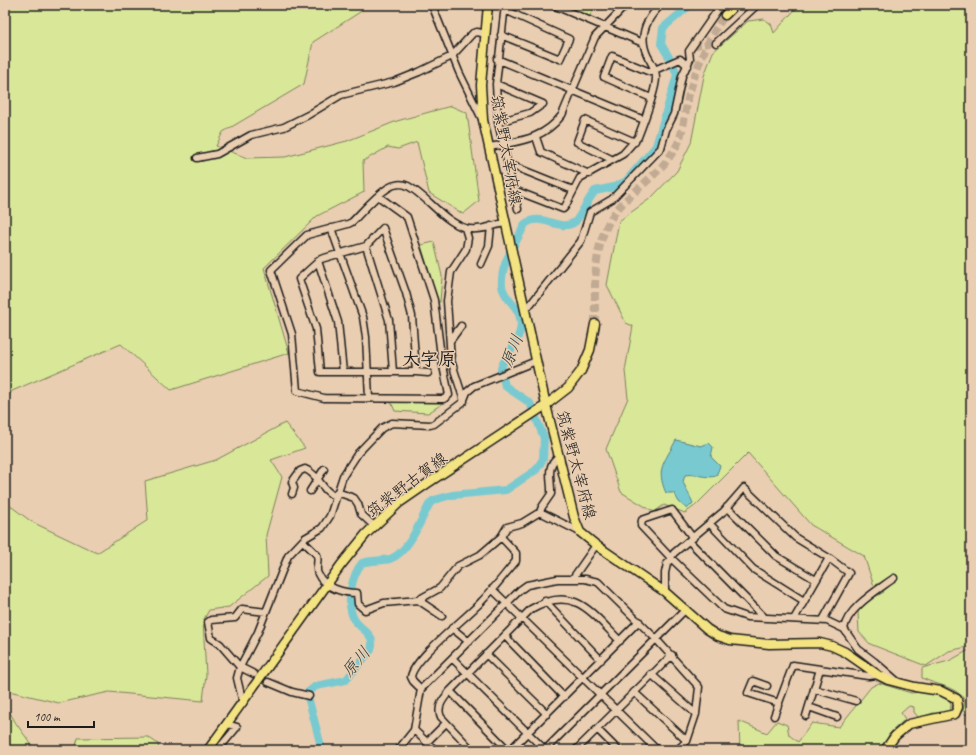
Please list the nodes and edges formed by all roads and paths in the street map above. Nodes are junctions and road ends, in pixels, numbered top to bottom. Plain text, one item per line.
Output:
1 (432, 5) edge
2 (489, 5) edge
3 (610, 5) edge
4 (626, 5) edge
5 (661, 5) edge
6 (721, 5) edge
7 (732, 5) edge
8 (735, 5) edge
9 (757, 5) edge
10 (558, 6) edge
11 (505, 8) edge
12 (621, 10) junction
13 (604, 26) junction
14 (486, 34) junction
15 (501, 35) junction
16 (643, 43) junction
17 (716, 43) tunnel mouth
18 (452, 56) junction
19 (497, 59) junction
20 (688, 66) junction
21 (654, 70) junction
22 (496, 84) junction
23 (481, 89) junction
24 (573, 90) junction
25 (468, 91) junction
26 (651, 98) junction
27 (483, 120) junction
28 (644, 120) junction
29 (498, 122) junction
30 (536, 137) junction
31 (635, 142) junction
32 (504, 144) junction
33 (490, 147) junction
34 (197, 158) dead end
35 (613, 160) junction
36 (508, 164) junction
37 (589, 174) junction
38 (514, 190) junction
39 (573, 190) junction
40 (378, 196) junction
41 (518, 209) dead end
42 (505, 223) junction
43 (491, 226) junction
44 (332, 228) junction
45 (465, 228) junction
46 (366, 246) junction
47 (340, 253) junction
48 (318, 261) junction
49 (481, 264) dead end
50 (525, 311) junction
51 (595, 324) tunnel mouth
52 (461, 326) dead end
53 (450, 341) junction
54 (536, 360) junction
55 (343, 372) junction
56 (368, 372) junction
57 (393, 372) junction
58 (416, 372) junction
59 (428, 373) dead end
60 (369, 398) junction
61 (464, 401) junction
62 (543, 407) junction
63 (558, 457) junction
64 (324, 469) dead end
65 (318, 478) junction
66 (310, 491) dead end
67 (292, 494) dead end
68 (336, 494) junction
69 (727, 507) junction
70 (540, 512) junction
71 (710, 524) junction
72 (374, 526) junction
73 (580, 532) junction
74 (501, 537) junction
75 (691, 540) junction
76 (303, 541) junction
77 (596, 545) junction
78 (671, 558) junction
79 (829, 558) junction
80 (573, 578) junction
81 (894, 578) dead end
82 (816, 580) junction
83 (328, 584) junction
84 (492, 589) junction
85 (665, 592) junction
86 (418, 600) junction
87 (545, 601) junction
88 (804, 601) junction
89 (507, 604) junction
90 (686, 609) junction
91 (266, 612) junction
92 (442, 616) dead end
93 (522, 618) junction
94 (765, 618) junction
95 (794, 619) junction
96 (823, 620) junction
97 (639, 622) junction
98 (452, 628) junction
99 (844, 630) junction
100 (505, 636) junction
101 (656, 639) junction
102 (620, 641) junction
103 (468, 642) junction
104 (486, 654) junction
105 (672, 655) junction
106 (452, 658) junction
107 (601, 660) junction
108 (240, 667) junction
109 (820, 669) junction
110 (468, 672) junction
111 (254, 674) dead end
112 (651, 674) junction
113 (878, 675) junction
114 (582, 678) junction
115 (268, 682) dead end
116 (899, 684) junction
117 (767, 686) dead end
118 (421, 688) junction
119 (814, 689) junction
120 (450, 691) junction
121 (634, 692) junction
122 (599, 695) junction
123 (309, 696) dead end
124 (564, 696) junction
125 (856, 700) dead end
126 (243, 702) junction
127 (778, 703) junction
128 (808, 707) junction
129 (615, 710) junction
130 (547, 714) junction
131 (696, 714) junction
132 (774, 716) dead end
133 (806, 716) dead end
134 (837, 717) dead end
135 (446, 723) junction
136 (227, 724) junction
137 (597, 729) junction
138 (414, 730) junction
139 (528, 732) junction
140 (687, 741) junction
141 (427, 742) junction
142 (579, 749) edge
143 (208, 750) edge
144 (221, 750) edge
145 (398, 750) edge
146 (435, 750) edge
147 (472, 750) edge
148 (509, 750) edge
149 (545, 750) edge
150 (618, 750) edge
151 (657, 750) edge
152 (677, 750) edge
153 (885, 750) edge

1 - 18 street
2 - 14 main road, 筑紫野太宰府線
3 - 12 street
4 - 12 street
5 - 16 street
6 - 20 street
7 - 8 main road
9 - 17 street
10 - 13 street
11 - 15 street
11 - 15 street
12 - 13 street
13 - 16 street
13 - 24 street
14 - 18 street
14 - 23 main road, 筑紫野太宰府線
15 - 19 street
16 - 21 street
18 - 25 street
18 - 34 street
19 - 22 street
19 - 24 street
20 - 21 street
20 - 50 street
21 - 26 street
21 - 26 street
22 - 29 street
22 - 29 street
23 - 25 street
23 - 27 main road, 筑紫野太宰府線
24 - 28 street
24 - 30 street
25 - 27 street
26 - 28 street
27 - 33 main road, 筑紫野太宰府線
28 - 31 street
29 - 32 street
30 - 32 street
30 - 37 street
31 - 35 street
31 - 35 street
32 - 33 street
32 - 36 street
33 - 42 main road, 筑紫野太宰府線
35 - 37 street
36 - 38 street
36 - 39 street
37 - 39 street
38 - 39 street
38 - 41 street
40 - 44 street
40 - 45 street
40 - 60 street
42 - 43 street
42 - 50 main road, 筑紫野太宰府線
43 - 45 street
43 - 49 street
44 - 47 street
44 - 60 street
45 - 53 street
46 - 47 street
46 - 57 street
46 - 58 street
47 - 48 street
47 - 56 street
48 - 55 street
48 - 55 street
50 - 54 main road, 筑紫野太宰府線
51 - 62 main road, 筑紫野古賀線
52 - 53 street
53 - 61 street
54 - 61 street
54 - 62 main road, 筑紫野太宰府線
55 - 56 street
56 - 57 street
56 - 60 street
57 - 58 street
58 - 59 street
61 - 68 street
62 - 63 main road, 筑紫野太宰府線
62 - 72 main road, 筑紫野古賀線
63 - 70 street
63 - 73 main road, 筑紫野太宰府線
64 - 65 street
65 - 66 street
65 - 67 street
65 - 68 street
68 - 72 street
68 - 76 street
69 - 71 street
69 - 79 street
69 - 82 street
70 - 73 street
70 - 74 street
71 - 75 street
71 - 88 street
72 - 83 main road, 筑紫野古賀線
73 - 77 main road, 筑紫野太宰府線
74 - 84 street
74 - 86 street
75 - 78 street
75 - 78 street
75 - 94 street
76 - 83 street
76 - 91 street
77 - 80 street
77 - 85 main road, 筑紫野太宰府線
78 - 85 street
78 - 94 street
79 - 82 street
79 - 96 street
80 - 89 street
80 - 97 street
81 - 99 street
82 - 88 street
83 - 86 street
83 - 126 main road, 筑紫野古賀線
84 - 89 street
84 - 98 street
85 - 90 main road, 筑紫野太宰府線
86 - 92 street
87 - 93 street
87 - 102 street
87 - 107 street
88 - 95 street
89 - 93 street
89 - 103 street
90 - 101 street
90 - 113 main road, 筑紫野太宰府線
91 - 108 street
91 - 108 street
93 - 100 street
93 - 114 street
94 - 95 street
95 - 96 street
96 - 99 street
97 - 101 street
97 - 102 street
98 - 103 street
98 - 118 street
99 - 116 street
100 - 104 street
100 - 124 street
101 - 105 street
101 - 122 street
102 - 107 street
103 - 106 street
104 - 110 street
104 - 130 street
105 - 112 street
105 - 131 street
106 - 110 street
106 - 118 street
107 - 114 street
108 - 111 street
108 - 126 street
109 - 113 street
109 - 119 street
109 - 127 street
110 - 120 street
110 - 139 street
112 - 121 street
112 - 131 street
113 - 116 main road, 筑紫野太宰府線
114 - 122 street
114 - 124 street
115 - 123 street
116 - 153 main road, 筑紫野太宰府線
117 - 127 street
118 - 138 street
119 - 125 street
119 - 128 street
120 - 135 street
120 - 148 street
121 - 129 street
121 - 140 street
122 - 129 street
122 - 149 street
124 - 130 street
126 - 136 main road, 筑紫野古賀線
127 - 132 street
128 - 133 street
128 - 134 street
129 - 137 street
129 - 151 street
130 - 139 street
131 - 140 street
135 - 141 street
135 - 147 street
136 - 143 main road, 筑紫野古賀線
136 - 144 street
137 - 142 street
137 - 150 street
138 - 141 street
138 - 145 street
139 - 148 street
139 - 149 street
140 - 152 street
141 - 146 street

